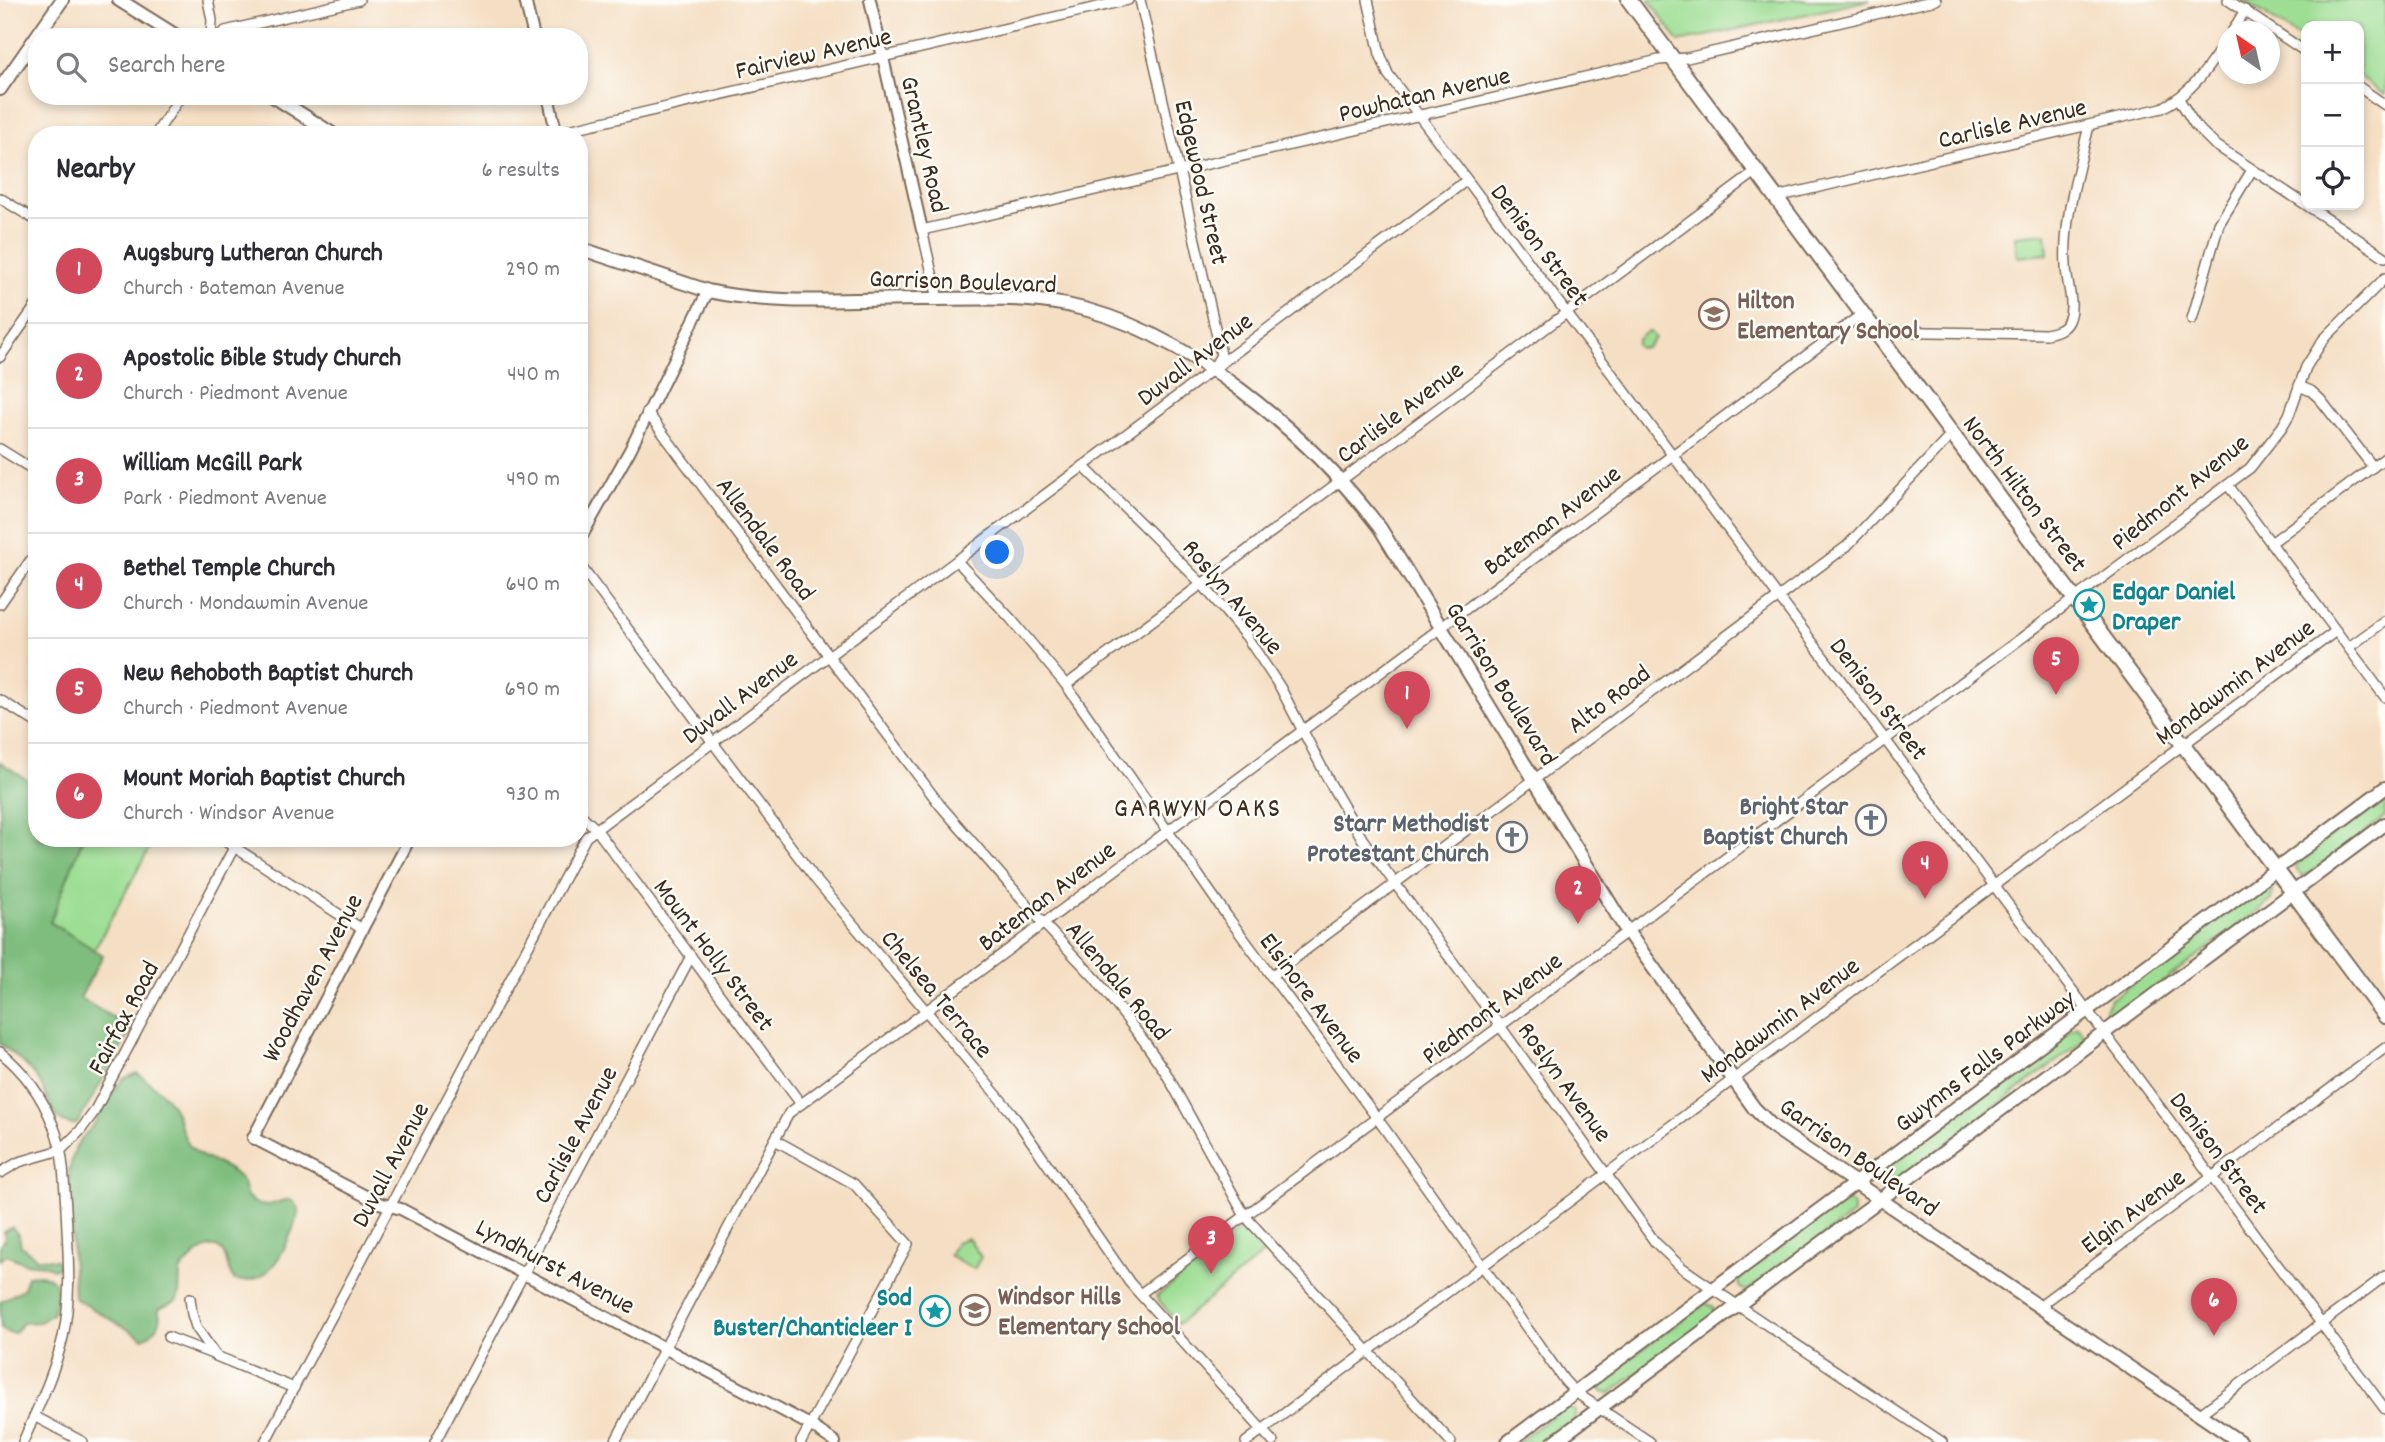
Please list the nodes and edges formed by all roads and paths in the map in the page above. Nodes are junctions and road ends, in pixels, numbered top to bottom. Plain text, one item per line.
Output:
1 (62, 0) edge
2 (120, 0) edge
3 (208, 0) edge
4 (359, 0) edge
5 (525, 0) edge
6 (870, 0) edge
7 (1128, 0) edge
8 (1140, 0) edge
9 (1368, 0) edge
10 (1629, 0) edge
11 (1936, 0) edge
12 (2228, 0) edge
13 (2245, 10) junction
14 (2238, 21) edge
15 (42, 28) edge
16 (164, 28) edge
17 (212, 28) edge
18 (238, 28) edge
19 (532, 28) edge
20 (28, 49) edge
21 (2301, 49) edge
22 (2217, 54) edge
23 (883, 57) junction
24 (1673, 60) junction
25 (0, 89) edge
26 (2364, 90) edge
27 (2179, 99) junction
28 (175, 105) edge
29 (287, 105) edge
30 (549, 105) edge
31 (2385, 105) edge
32 (1419, 116) junction
33 (161, 126) edge
34 (318, 126) edge
35 (553, 126) edge
36 (588, 126) edge
37 (2089, 126) junction
38 (1179, 170) junction
39 (2252, 170) junction
40 (1757, 171) junction
41 (1467, 180) junction
42 (1776, 197) junction
43 (0, 198) edge
44 (28, 215) edge
45 (922, 230) junction
46 (588, 251) edge
47 (2385, 257) edge
48 (2385, 278) edge
49 (708, 291) junction
50 (938, 299) junction
51 (1566, 313) junction
52 (1862, 314) junction
53 (28, 317) edge
54 (2192, 319) dead end
55 (1875, 331) junction
56 (0, 357) edge
57 (1212, 371) junction
58 (2299, 386) junction
59 (648, 412) junction
60 (1951, 434) junction
61 (0, 449) edge
62 (1672, 455) junction
63 (2385, 458) edge
64 (28, 466) edge
65 (1083, 466) junction
66 (2373, 467) junction
67 (1341, 480) junction
68 (2228, 485) junction
69 (588, 525) edge
70 (2271, 543) junction
71 (957, 561) junction
72 (28, 564) edge
73 (588, 576) edge
74 (1202, 584) junction
75 (1778, 597) junction
76 (2074, 599) junction
77 (0, 604) edge
78 (2385, 621) edge
79 (1441, 627) junction
80 (2336, 631) junction
81 (2349, 648) junction
82 (828, 656) junction
83 (1066, 685) junction
84 (2385, 697) edge
85 (0, 700) edge
86 (28, 717) edge
87 (1303, 730) junction
88 (1885, 740) junction
89 (712, 743) junction
90 (2183, 745) junction
91 (1535, 779) junction
92 (2385, 788) edge
93 (588, 821) edge
94 (2385, 824) edge
95 (596, 829) junction
96 (1167, 831) junction
97 (588, 835) edge
98 (235, 847) edge
99 (243, 847) edge
100 (405, 847) edge
101 (581, 847) edge
102 (2276, 869) junction
103 (1394, 884) junction
104 (1994, 885) junction
105 (2293, 891) junction
106 (1043, 923) junction
107 (362, 929) junction
108 (1628, 931) junction
109 (691, 956) junction
110 (1271, 976) junction
111 (926, 1010) junction
112 (2088, 1011) junction
113 (2385, 1016) edge
114 (1500, 1026) junction
115 (2103, 1032) junction
116 (2385, 1048) edge
117 (0, 1052) edge
118 (1733, 1080) junction
119 (801, 1104) junction
120 (1377, 1118) junction
121 (253, 1138) joint
122 (775, 1140) junction
123 (61, 1150) junction
124 (0, 1173) edge
125 (1606, 1174) junction
126 (2212, 1177) junction
127 (1857, 1183) junction
128 (1880, 1199) junction
129 (391, 1205) junction
130 (1245, 1216) junction
131 (1483, 1266) junction
132 (524, 1274) junction
133 (2385, 1276) edge
134 (1713, 1289) junction
135 (1140, 1294) junction
136 (190, 1298) dead end
137 (1737, 1306) junction
138 (2039, 1306) junction
139 (2321, 1324) junction
140 (168, 1337) dead end
141 (665, 1348) junction
142 (1367, 1352) junction
143 (216, 1356) junction
144 (294, 1388) junction
145 (1575, 1392) junction
146 (1599, 1408) junction
147 (2385, 1409) edge
148 (2200, 1414) junction
149 (34, 1416) junction
150 (810, 1425) junction
151 (1262, 1430) junction
152 (23, 1442) edge
153 (83, 1442) edge
154 (265, 1442) edge
155 (435, 1442) edge
156 (615, 1442) edge
157 (801, 1442) edge
158 (835, 1442) edge
159 (1246, 1442) edge
160 (1273, 1442) edge
161 (1451, 1442) edge
162 (1508, 1442) edge
163 (1554, 1442) edge
164 (1650, 1442) edge
165 (1942, 1442) edge
166 (2240, 1442) edge

1 - 15 main road
2 - 16 main road
3 - 17 street
4 - 18 street
5 - 19 street
6 - 23 street, Grantley Road
7 - 23 street, Fairview Avenue
8 - 38 street, Edgewood Street
9 - 32 street, Denison Street
10 - 24 main road, North Hilton Street
11 - 24 street, Powhatan Avenue
12 - 13 street
13 - 14 street
13 - 21 street
20 - 25 main road
22 - 27 street, Carlisle Avenue
23 - 36 street, Fairview Avenue
23 - 45 street, Grantley Road
24 - 32 street, Powhatan Avenue
24 - 40 main road, North Hilton Street
26 - 31 street
27 - 37 street, Carlisle Avenue
27 - 39 street
28 - 33 street
29 - 34 main road
30 - 35 street
32 - 38 street, Powhatan Avenue
32 - 41 street, Denison Street
37 - 42 street, Carlisle Avenue
37 - 55 street
38 - 45 street, Powhatan Avenue
38 - 57 street, Edgewood Street
39 - 47 street
39 - 54 street
40 - 42 main road, North Hilton Street
40 - 51 street, Carlisle Avenue
41 - 51 street, Denison Street
41 - 57 street, Duvall Avenue
42 - 52 main road, North Hilton Street
43 - 44 street
45 - 50 street, Grantley Road
46 - 49 main road, Garrison Boulevard
48 - 58 street, Piedmont Avenue
49 - 50 main road, Garrison Boulevard
49 - 59 street
50 - 57 main road, Garrison Boulevard
51 - 62 street, Denison Street
51 - 67 street, Carlisle Avenue
52 - 55 main road, North Hilton Street
52 - 62 street, Bateman Avenue
53 - 56 street
55 - 60 main road, North Hilton Street
57 - 65 street, Duvall Avenue
57 - 67 main road, Garrison Boulevard
58 - 66 street
58 - 68 street, Piedmont Avenue
59 - 69 street
59 - 82 street, Allendale Road
60 - 75 street, Alto Road
60 - 76 main road, North Hilton Street
61 - 64 street
62 - 75 street, Denison Street
62 - 79 street, Bateman Avenue
63 - 66 street
65 - 71 street, Duvall Avenue
65 - 74 street, Roslyn Avenue
66 - 70 street
67 - 74 street, Carlisle Avenue
67 - 79 main road, Garrison Boulevard
68 - 70 street
68 - 76 street, Piedmont Avenue
70 - 80 street
71 - 82 street, Duvall Avenue
71 - 83 street, Elsinore Avenue
72 - 77 street
73 - 89 street, Chelsea Terrace
74 - 83 street, Carlisle Avenue
74 - 87 street, Roslyn Avenue
75 - 88 street, Denison Street
75 - 91 street, Alto Road
76 - 88 street, Piedmont Avenue
76 - 90 main road, North Hilton Street
78 - 81 street, Mondawmin Avenue
79 - 87 street, Bateman Avenue
79 - 91 main road, Garrison Boulevard
80 - 81 street
80 - 90 street, Mondawmin Avenue
81 - 84 street
82 - 89 street, Duvall Avenue
82 - 106 street, Allendale Road
83 - 96 street, Elsinore Avenue
85 - 86 street
87 - 96 street, Bateman Avenue
87 - 103 street, Roslyn Avenue
88 - 104 street, Denison Street
88 - 108 street, Piedmont Avenue
89 - 95 street, Duvall Avenue
89 - 111 street, Chelsea Terrace
90 - 102 main road, North Hilton Street
90 - 104 street, Mondawmin Avenue
91 - 103 street, Alto Road
91 - 108 main road, Garrison Boulevard
92 - 102 main road, Gwynns Falls Parkway
93 - 95 street, Mount Holly Street
94 - 105 main road, Gwynns Falls Parkway
95 - 97 street, Duvall Avenue
95 - 109 street, Mount Holly Street
96 - 106 street, Bateman Avenue
96 - 110 street, Elsinore Avenue
98 - 123 street, Fairfax Road
99 - 107 street
100 - 107 street, Woodhaven Avenue
101 - 129 street, Duvall Avenue
102 - 105 main road, North Hilton Street
102 - 112 main road, Gwynns Falls Parkway
103 - 110 street, Alto Road
103 - 114 street, Roslyn Avenue
104 - 112 street, Denison Street
104 - 118 street, Mondawmin Avenue
105 - 113 main road, North Hilton Street
105 - 115 main road, Gwynns Falls Parkway
106 - 111 street, Bateman Avenue
106 - 130 street, Allendale Road
107 - 121 street, Woodhaven Avenue
108 - 114 street, Piedmont Avenue
108 - 118 main road, Garrison Boulevard
109 - 119 street, Mount Holly Street
109 - 132 street, Carlisle Avenue
110 - 120 street, Elsinore Avenue
111 - 119 street, Bateman Avenue
111 - 135 street, Chelsea Terrace
112 - 115 street, Denison Street
112 - 127 main road, Gwynns Falls Parkway
114 - 120 street, Piedmont Avenue
114 - 125 street, Roslyn Avenue
115 - 126 street, Denison Street
115 - 128 main road, Gwynns Falls Parkway
116 - 126 street, Elgin Avenue
117 - 123 street
118 - 125 street, Mondawmin Avenue
118 - 127 main road, Garrison Boulevard
119 - 122 street, Bateman Avenue
120 - 130 street, Piedmont Avenue
120 - 131 street, Elsinore Avenue
121 - 129 street, Lyndhurst Avenue
122 - 141 street, Bateman Avenue
122 - 150 street
123 - 124 street
123 - 149 street
125 - 131 street, Mondawmin Avenue
125 - 134 street, Roslyn Avenue
126 - 138 street, Elgin Avenue
126 - 139 street, Denison Street
127 - 128 main road, Garrison Boulevard
127 - 134 main road, Gwynns Falls Parkway
128 - 137 main road, Gwynns Falls Parkway
128 - 138 main road, Garrison Boulevard
129 - 132 street, Lyndhurst Avenue
129 - 144 street, Duvall Avenue
130 - 135 street, Piedmont Avenue
130 - 142 street, Allendale Road
131 - 142 street, Mondawmin Avenue
131 - 145 street, Elsinore Avenue
132 - 141 street, Lyndhurst Avenue
132 - 155 street, Carlisle Avenue
133 - 139 street
134 - 137 street, Roslyn Avenue
134 - 145 main road, Gwynns Falls Parkway
135 - 151 street, Chelsea Terrace
136 - 143 street
137 - 146 main road, Gwynns Falls Parkway
137 - 165 street, Roslyn Avenue
138 - 148 main road, Garrison Boulevard
139 - 147 street, Denison Street
139 - 148 street
140 - 143 street
141 - 150 street, Lyndhurst Avenue
141 - 156 street, Bateman Avenue
142 - 151 street, Mondawmin Avenue
142 - 161 street, Allendale Road
143 - 144 street
144 - 154 street, Duvall Avenue
145 - 146 street, Elsinore Avenue
145 - 162 main road, Gwynns Falls Parkway
146 - 163 main road, Gwynns Falls Parkway
146 - 164 street, Elsinore Avenue
148 - 166 main road, Garrison Boulevard
149 - 152 street
149 - 153 street
150 - 157 street
150 - 158 street, Lyndhurst Avenue
151 - 159 street, Mondawmin Avenue
151 - 160 street, Chelsea Terrace

